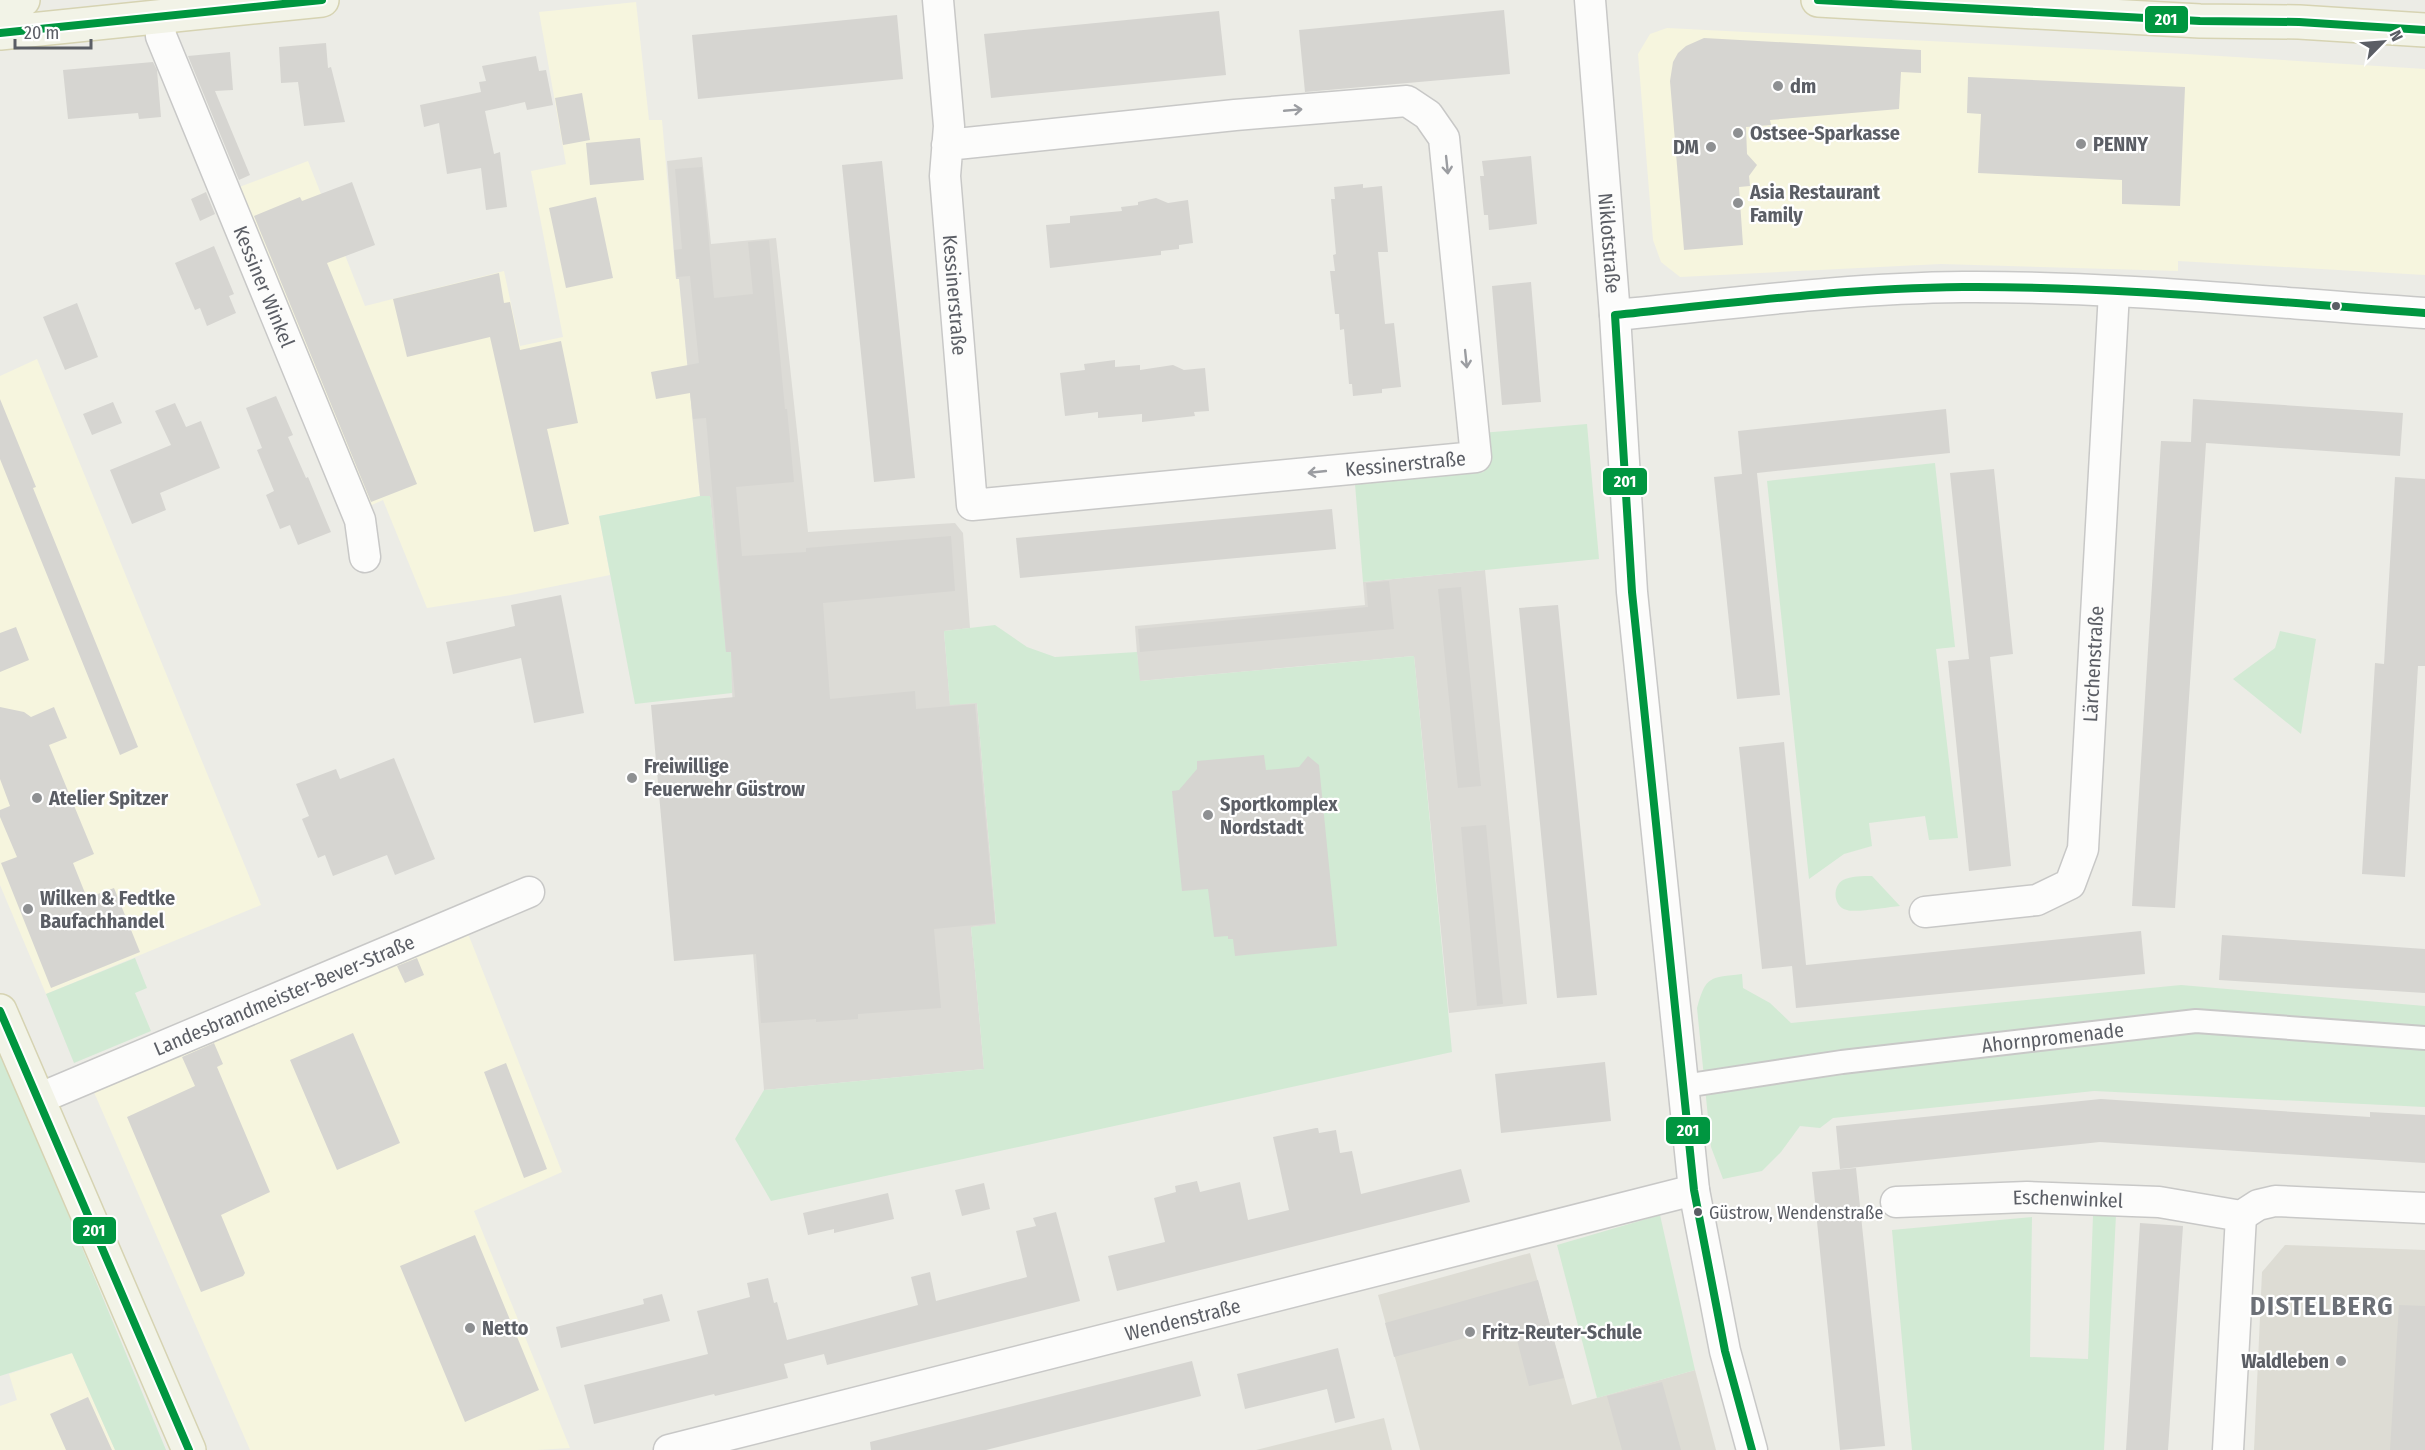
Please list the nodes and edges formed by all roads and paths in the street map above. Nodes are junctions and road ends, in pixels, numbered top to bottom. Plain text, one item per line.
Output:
1 (23, 0) edge
2 (322, 0) edge
3 (938, 0) edge
4 (1590, 0) edge
5 (1818, 0) edge
6 (2251, 0) edge
7 (0, 3) edge
8 (2425, 13) edge
9 (160, 17) junction
10 (2425, 30) edge
11 (0, 33) edge
12 (947, 145) junction
13 (2114, 292) junction
14 (2425, 313) edge
15 (1615, 315) junction
16 (365, 557) dead end
17 (529, 892) dead end
18 (1925, 912) dead end
19 (0, 1011) edge
20 (2425, 1038) edge
21 (1684, 1086) junction
22 (38, 1099) junction
23 (1694, 1190) junction
24 (1896, 1202) dead end
25 (2425, 1208) edge
26 (2241, 1215) junction
27 (679, 1449) edge
28 (189, 1450) edge
29 (1752, 1450) edge
30 (2228, 1450) edge

1 - 7 main road
2 - 9 main road
3 - 12 street, Kessinerstraße
4 - 15 street, Niklotstraße
5 - 10 main road
6 - 8 main road
9 - 11 main road
9 - 16 street, Kessiner Winkel
12 -> 12 street, Kessinerstraße
13 - 14 street
13 - 15 street
13 - 18 street, Lärchenstraße
15 - 21 street, Niklotstraße
17 - 22 street, Landesbrandmeister-Bever-Straße
19 - 22 main road
20 - 21 street, Ahornpromenade
21 - 23 street, Niklotstraße
22 - 28 main road
23 - 27 street, Wendenstraße
23 - 29 street, Niklotstraße
24 - 26 street, Eschenwinkel
25 - 26 street
26 - 30 street

